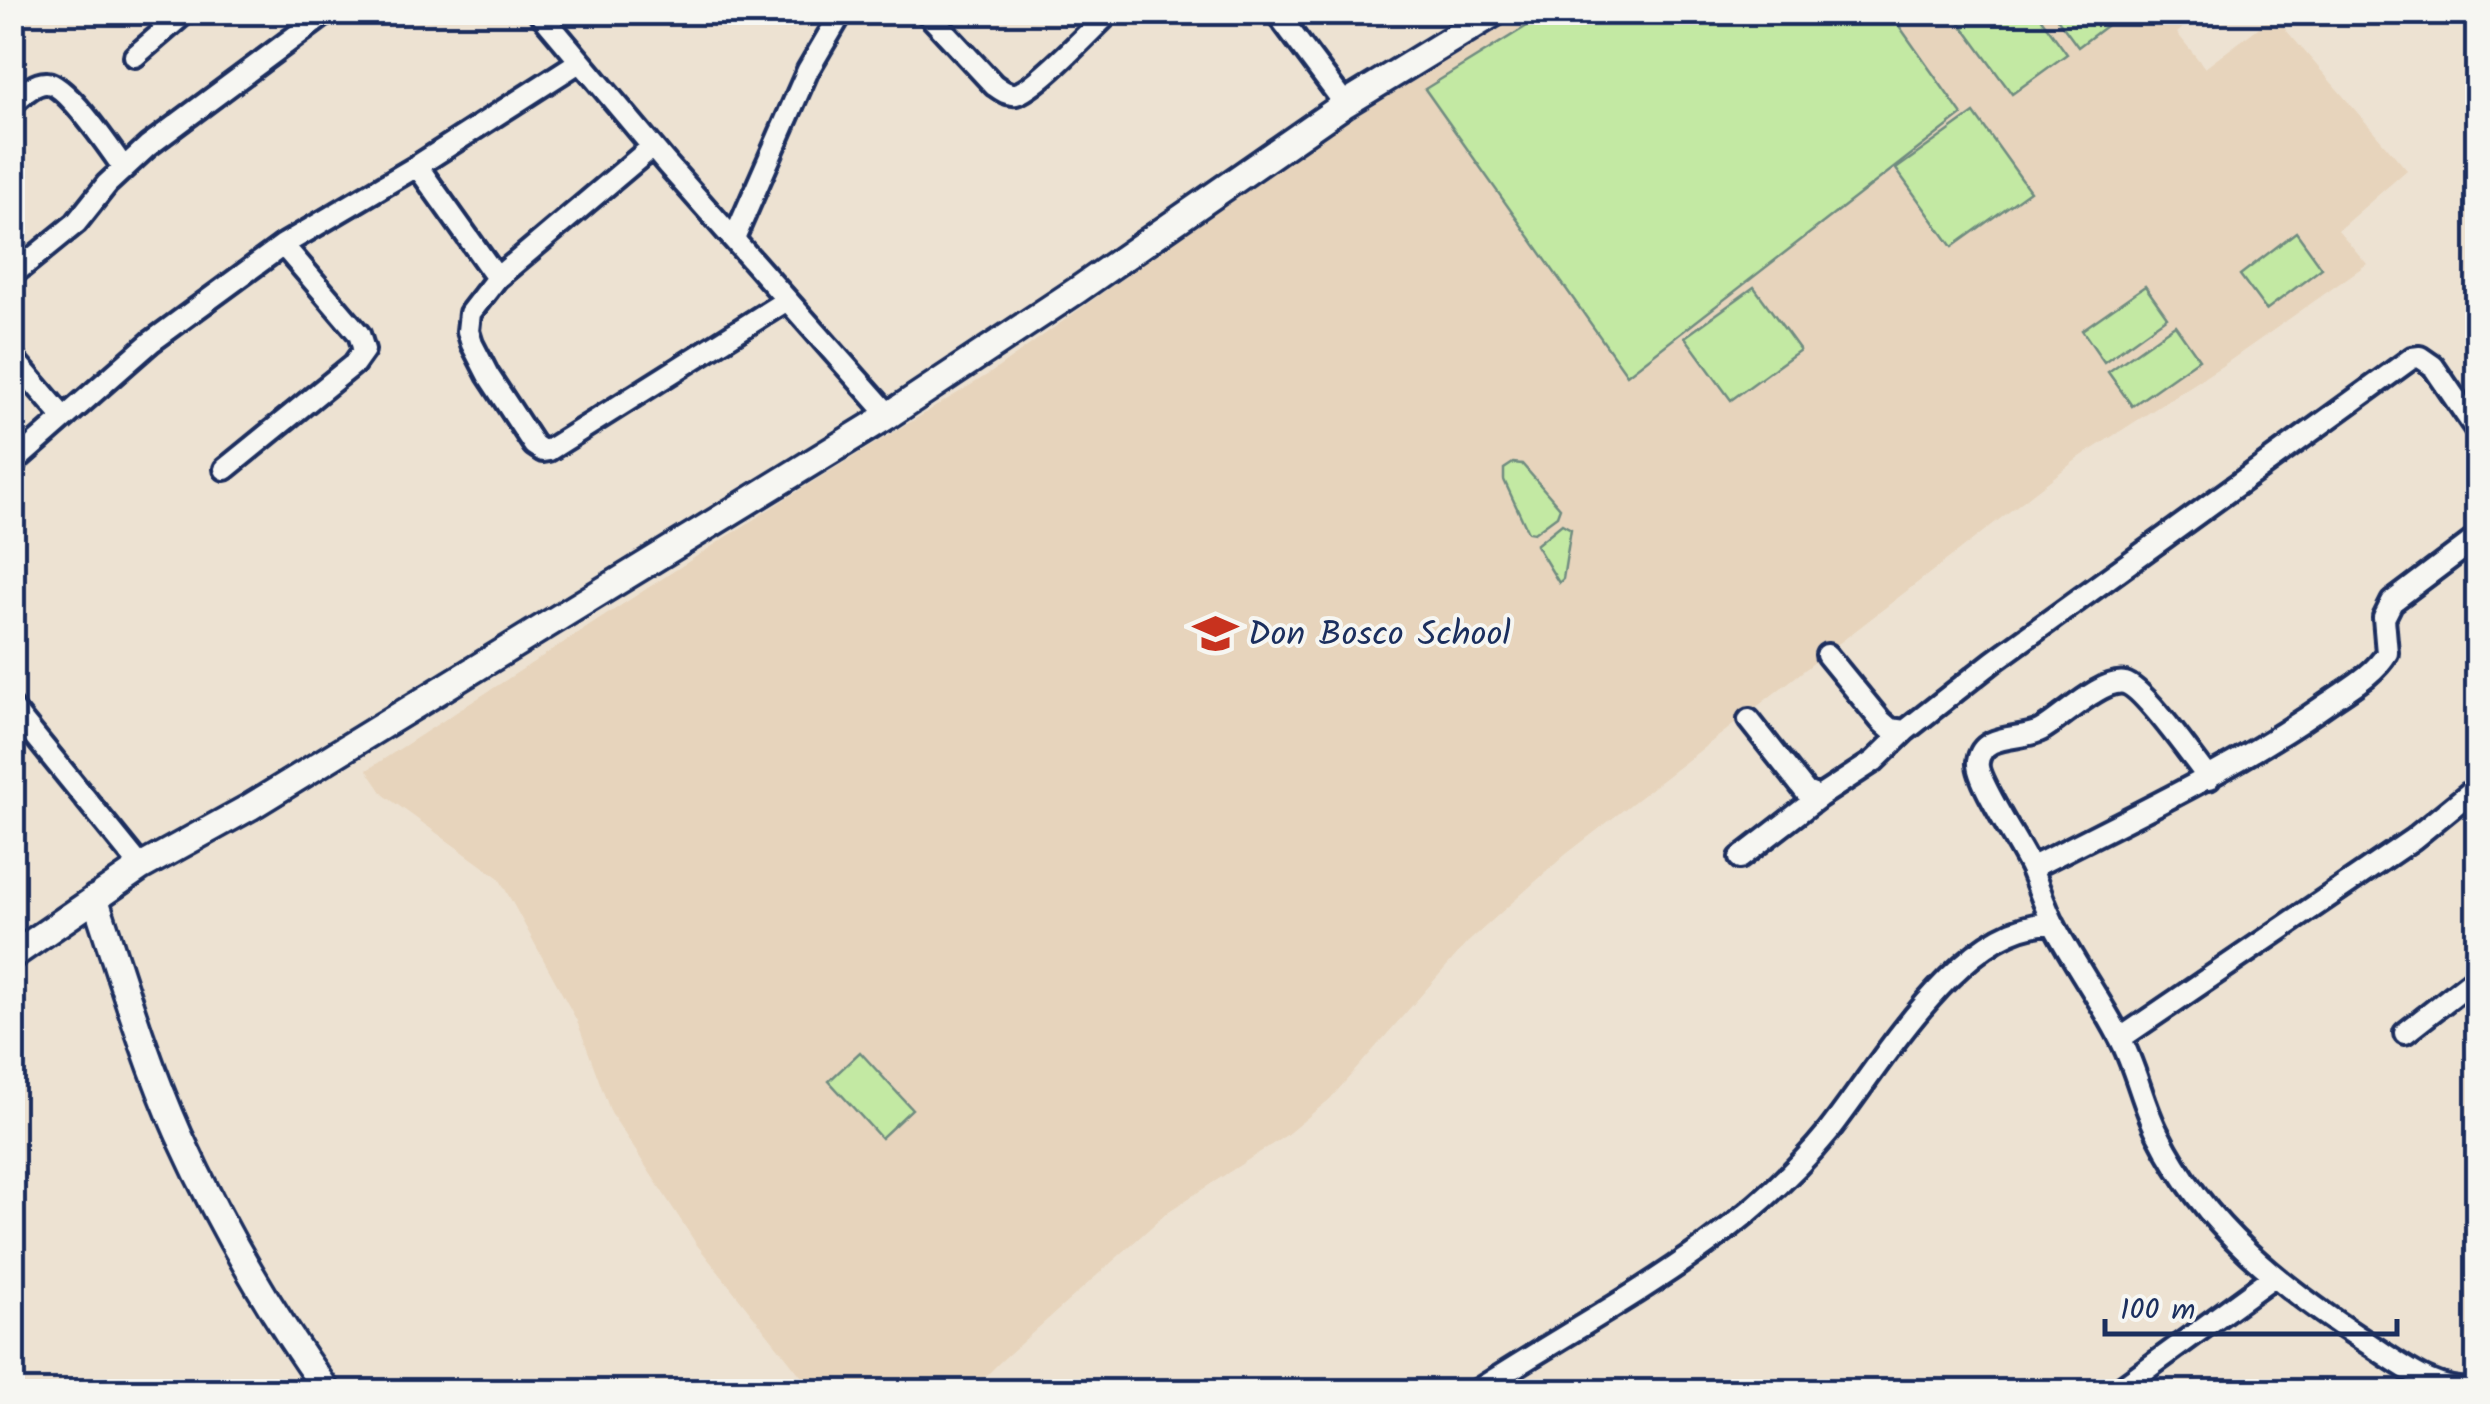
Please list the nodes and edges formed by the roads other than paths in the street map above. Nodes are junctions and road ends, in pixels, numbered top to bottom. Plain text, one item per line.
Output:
1 (186, 12) edge
2 (328, 12) edge
3 (539, 12) edge
4 (842, 12) edge
5 (926, 12) edge
6 (1110, 12) edge
7 (1276, 12) edge
8 (1496, 12) edge
9 (135, 56) dead end
10 (579, 62) junction
11 (12, 104) edge
12 (1345, 104) junction
13 (652, 147) junction
14 (417, 166) junction
15 (123, 167) junction
16 (734, 239) junction
17 (283, 245) junction
18 (12, 275) edge
19 (497, 278) junction
20 (786, 300) junction
21 (12, 357) edge
22 (889, 415) junction
23 (64, 418) junction
24 (2478, 432) edge
25 (12, 464) edge
26 (225, 469) dead end
27 (2478, 537) edge
28 (1828, 655) dead end
29 (12, 708) edge
30 (1750, 720) dead end
31 (1904, 730) junction
32 (2209, 779) junction
33 (2478, 786) edge
34 (1819, 798) junction
35 (1740, 858) dead end
36 (141, 868) junction
37 (2031, 868) junction
38 (95, 898) junction
39 (2054, 924) junction
40 (12, 956) edge
41 (2478, 976) edge
42 (2405, 1034) dead end
43 (2120, 1038) junction
44 (2274, 1276) junction
45 (2478, 1390) edge
46 (328, 1392) edge
47 (1475, 1392) edge
48 (2115, 1392) edge

1 - 9 street
2 - 15 street
3 - 10 street
4 - 16 street
5 - 6 street
7 - 12 street
8 - 12 street
10 - 13 street
10 - 14 street
11 - 15 street
12 - 22 street
13 - 16 street
13 - 19 street
14 - 17 street
14 - 19 street
15 - 18 street
16 - 20 street
17 - 23 street
17 - 26 street
19 - 20 street
20 - 22 street
21 - 23 street
22 - 36 street
23 - 25 street
24 - 31 street
27 - 32 street
28 - 31 street
29 - 36 street
30 - 34 street
31 - 34 street
32 - 37 street
32 - 37 street
33 - 43 street
34 - 35 street
36 - 38 street
37 - 39 street
38 - 40 street
38 - 46 street
39 - 43 street
39 - 47 street
41 - 42 street
43 - 44 street
44 - 45 street
44 - 48 street

